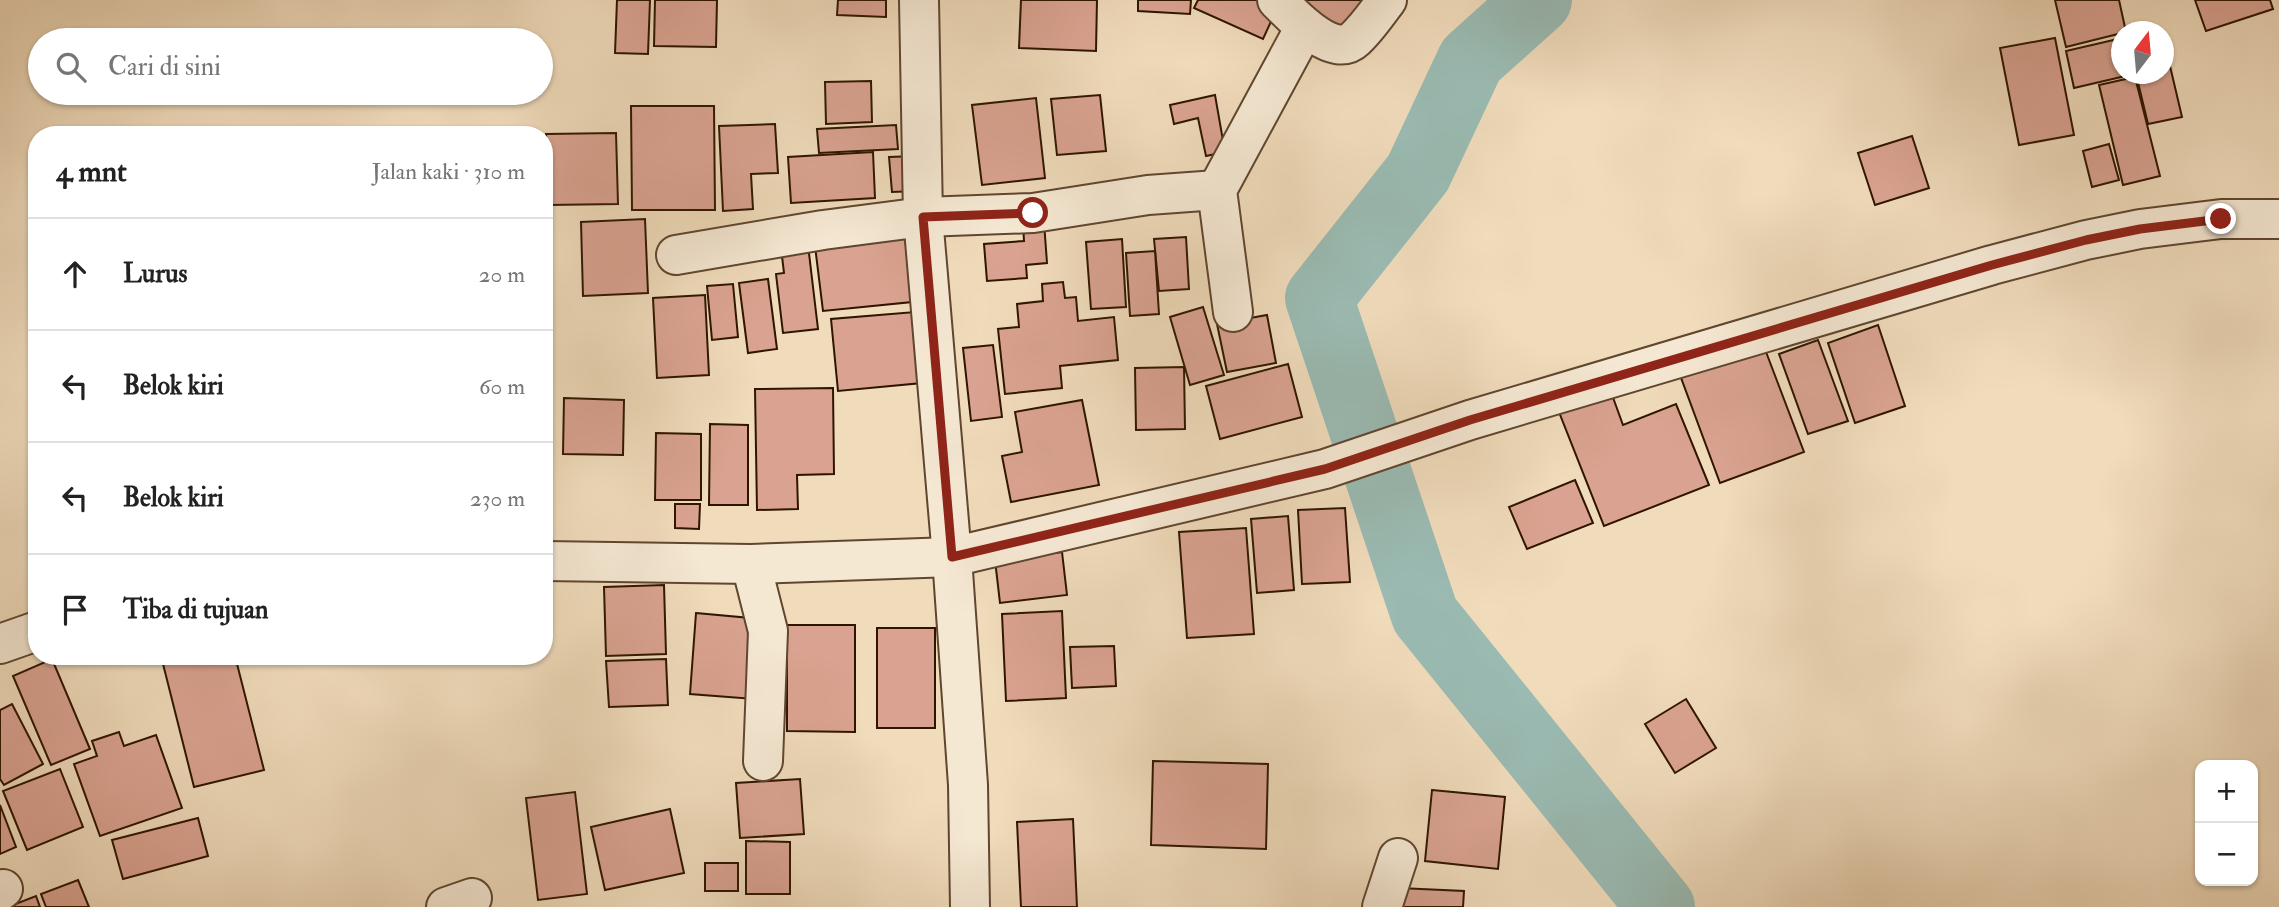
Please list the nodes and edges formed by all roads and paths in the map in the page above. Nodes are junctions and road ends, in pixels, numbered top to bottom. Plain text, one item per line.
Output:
1 (919, 0) edge
2 (1277, 0) edge
3 (1387, 0) edge
4 (1305, 27) junction
5 (1217, 190) junction
6 (923, 217) junction
7 (2279, 219) edge
8 (676, 256) dead end
9 (1233, 312) dead end
10 (952, 557) junction
11 (553, 561) edge
12 (751, 564) junction
13 (28, 634) edge
14 (0, 644) edge
15 (763, 761) dead end
16 (1398, 858) dead end
17 (971, 907) edge
18 (1381, 907) edge

1 - 6 street
2 - 4 street
3 - 4 street
4 - 5 street
5 - 6 street
5 - 9 street
6 - 8 street
6 - 10 street
7 - 10 street
10 - 12 street
10 - 17 street
11 - 12 street
12 - 15 street
13 - 14 street
16 - 18 street

